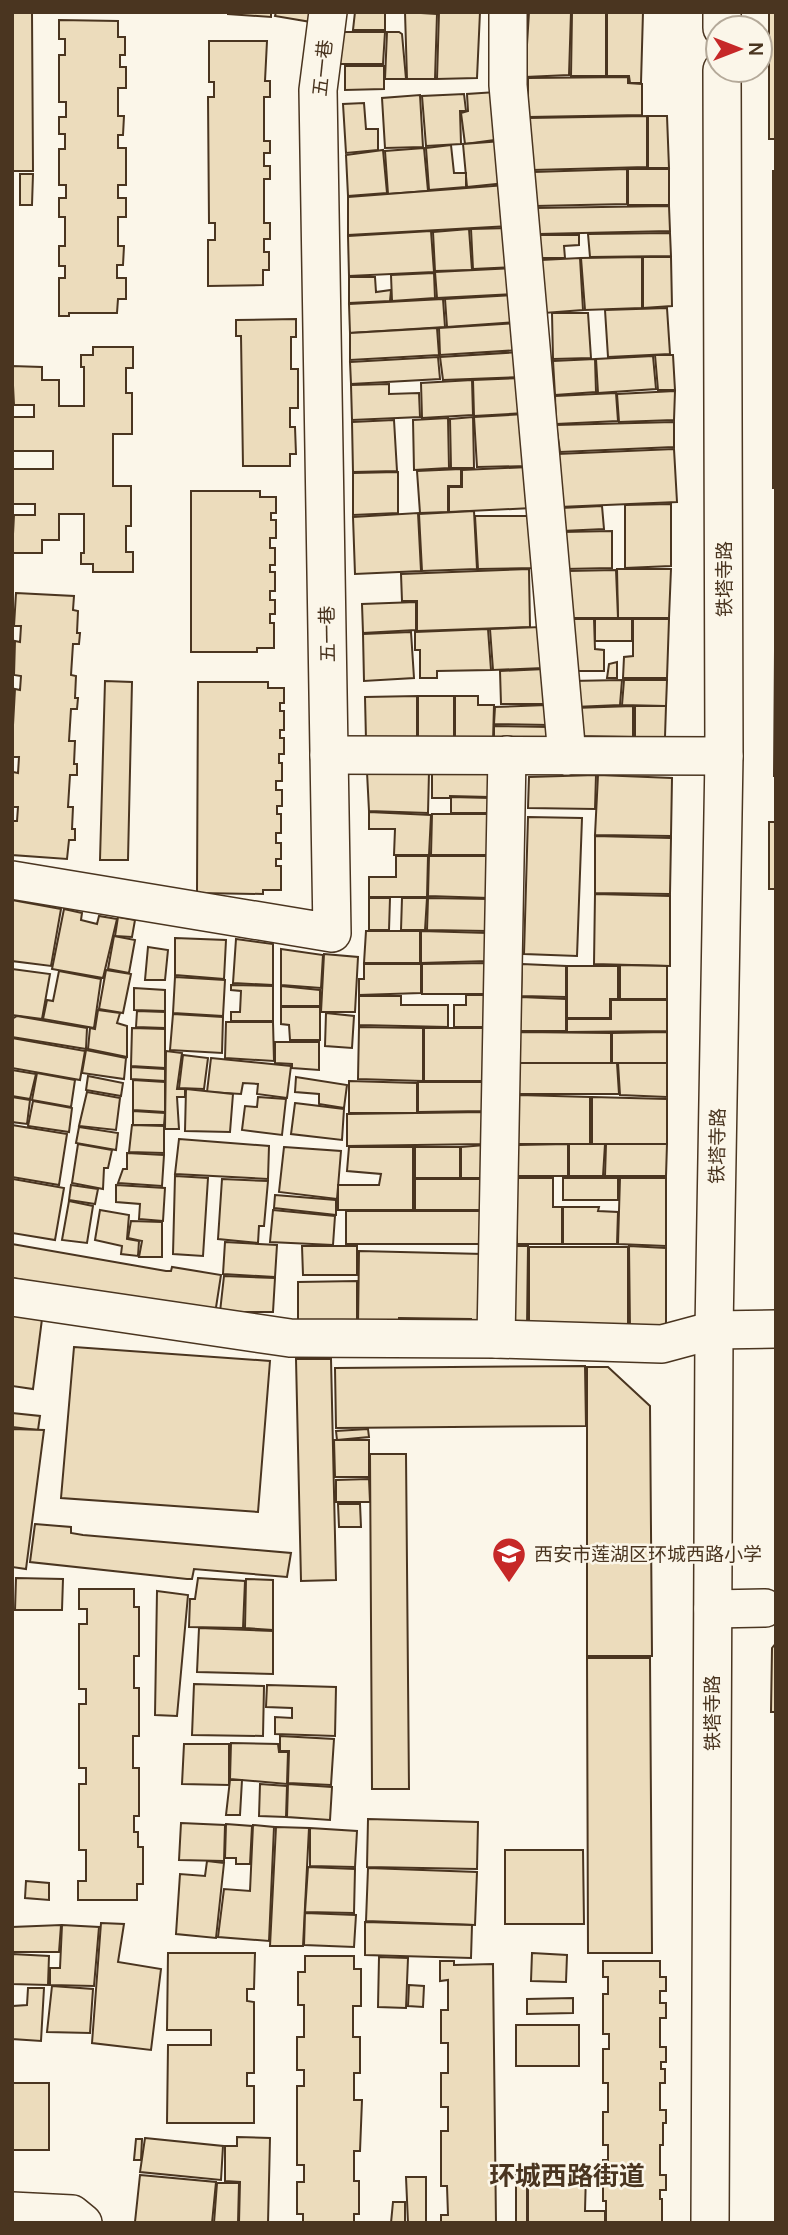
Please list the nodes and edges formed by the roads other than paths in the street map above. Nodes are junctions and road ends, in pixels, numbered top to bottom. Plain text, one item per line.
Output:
1 (328, 12) edge
2 (508, 12) edge
3 (723, 84) edge
4 (328, 755) junction
5 (507, 755) junction
6 (566, 756) junction
7 (724, 756) junction
8 (12, 880) edge
9 (12, 1297) edge
10 (776, 1329) edge
11 (714, 1330) junction
12 (496, 1339) junction
13 (765, 1608) dead end
14 (713, 1609) junction
15 (12, 2211) edge
16 (83, 2223) edge
17 (710, 2223) edge

1 - 4 street, 五一巷
2 - 6 street
3 - 7 street, 铁塔寺路
4 - 5 street
4 - 8 street, 五一巷
5 - 6 street
5 - 12 street
6 - 7 street
7 - 11 street, 铁塔寺路
9 - 12 street
10 - 11 street
11 - 12 street
11 - 14 street, 铁塔寺路
13 - 14 street
14 - 17 street, 铁塔寺路
15 - 16 street

